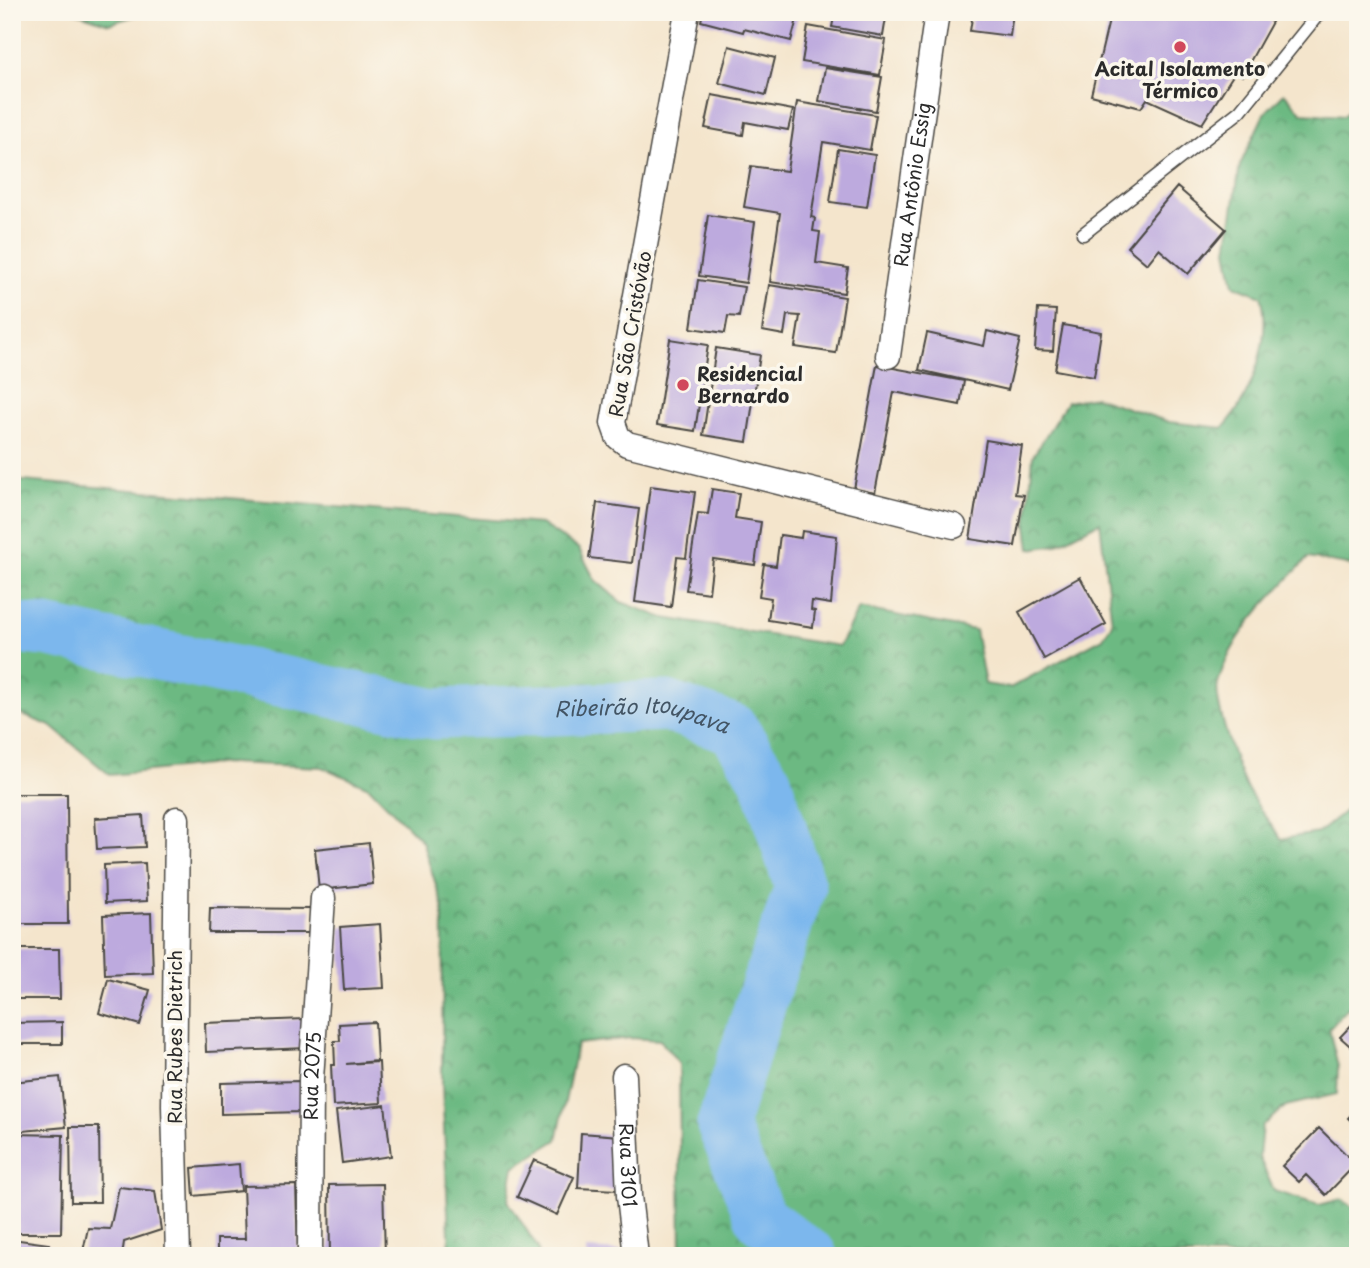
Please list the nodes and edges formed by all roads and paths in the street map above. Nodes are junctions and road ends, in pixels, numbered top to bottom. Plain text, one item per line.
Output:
1 (687, 12) edge
2 (937, 12) edge
3 (1320, 12) edge
4 (1083, 234) dead end
5 (888, 356) dead end
6 (954, 526) dead end
7 (177, 819) dead end
8 (323, 898) dead end
9 (624, 1076) dead end
10 (178, 1256) edge
11 (310, 1256) edge
12 (636, 1256) edge

1 - 6 street, Rua São Cristóvão
2 - 5 street, Rua Antônio Essig
3 - 4 lane
7 - 10 street, Rua Rubes Dietrich
8 - 11 street, Rua 2075
9 - 12 street, Rua 3101

